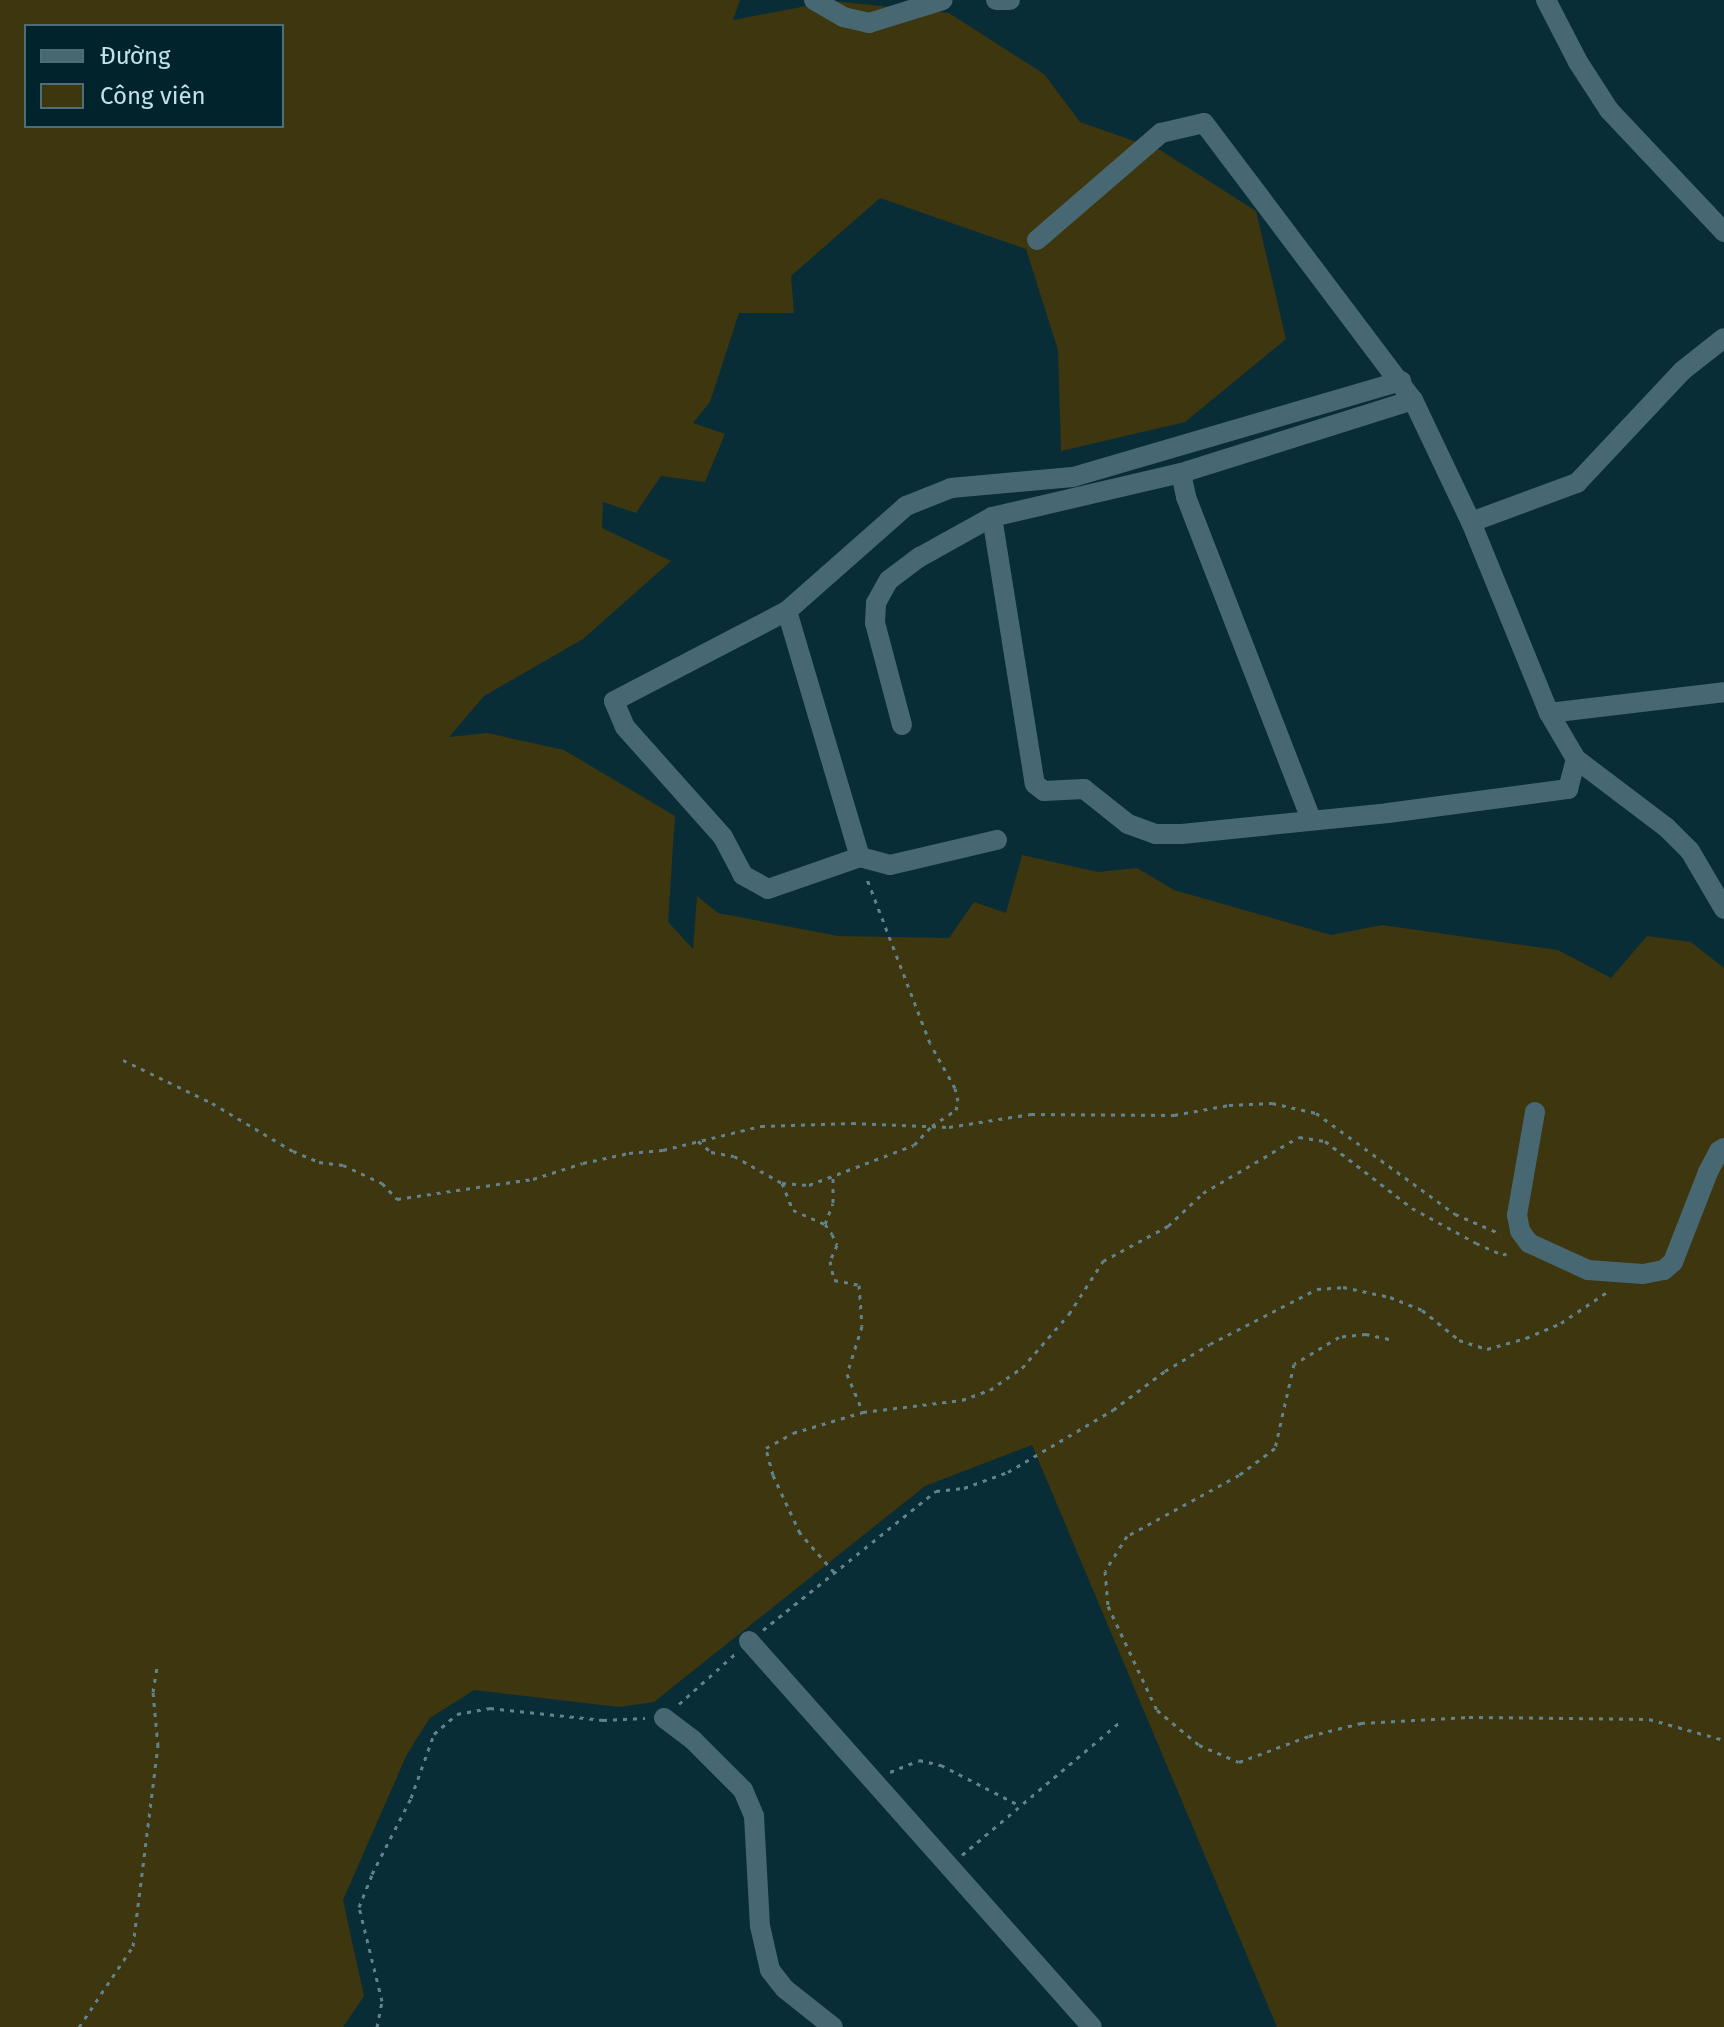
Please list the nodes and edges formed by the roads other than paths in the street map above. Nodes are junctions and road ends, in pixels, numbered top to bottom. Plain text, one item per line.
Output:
1 (814, 0) edge
2 (943, 0) edge
3 (996, 0) edge
4 (1010, 0) edge
5 (1546, 0) edge
6 (1724, 232) edge
7 (1037, 240) dead end
8 (1724, 338) edge
9 (1401, 381) junction
10 (1413, 400) junction
11 (1181, 473) junction
12 (992, 517) junction
13 (1471, 522) junction
14 (787, 611) junction
15 (1724, 692) edge
16 (1549, 713) junction
17 (902, 725) dead end
18 (1576, 759) junction
19 (1311, 819) junction
20 (997, 840) dead end
21 (860, 857) junction
22 (1724, 909) edge
23 (1535, 1112) dead end
24 (1724, 1148) edge
25 (749, 1641) road end
26 (664, 1718) road end
27 (833, 2027) edge
28 (1092, 2027) edge

1 - 2 street
3 - 4 street
5 - 6 street
7 - 9 street
8 - 13 street
9 - 10 street
9 - 14 street
10 - 11 street
10 - 13 street
11 - 12 street
11 - 19 street
12 - 17 street
12 - 19 street
13 - 16 street
14 - 21 street
14 - 21 street
15 - 16 street
16 - 18 street
18 - 19 street
18 - 22 street
20 - 21 street
23 - 24 street
25 - 28 street
26 - 27 street

